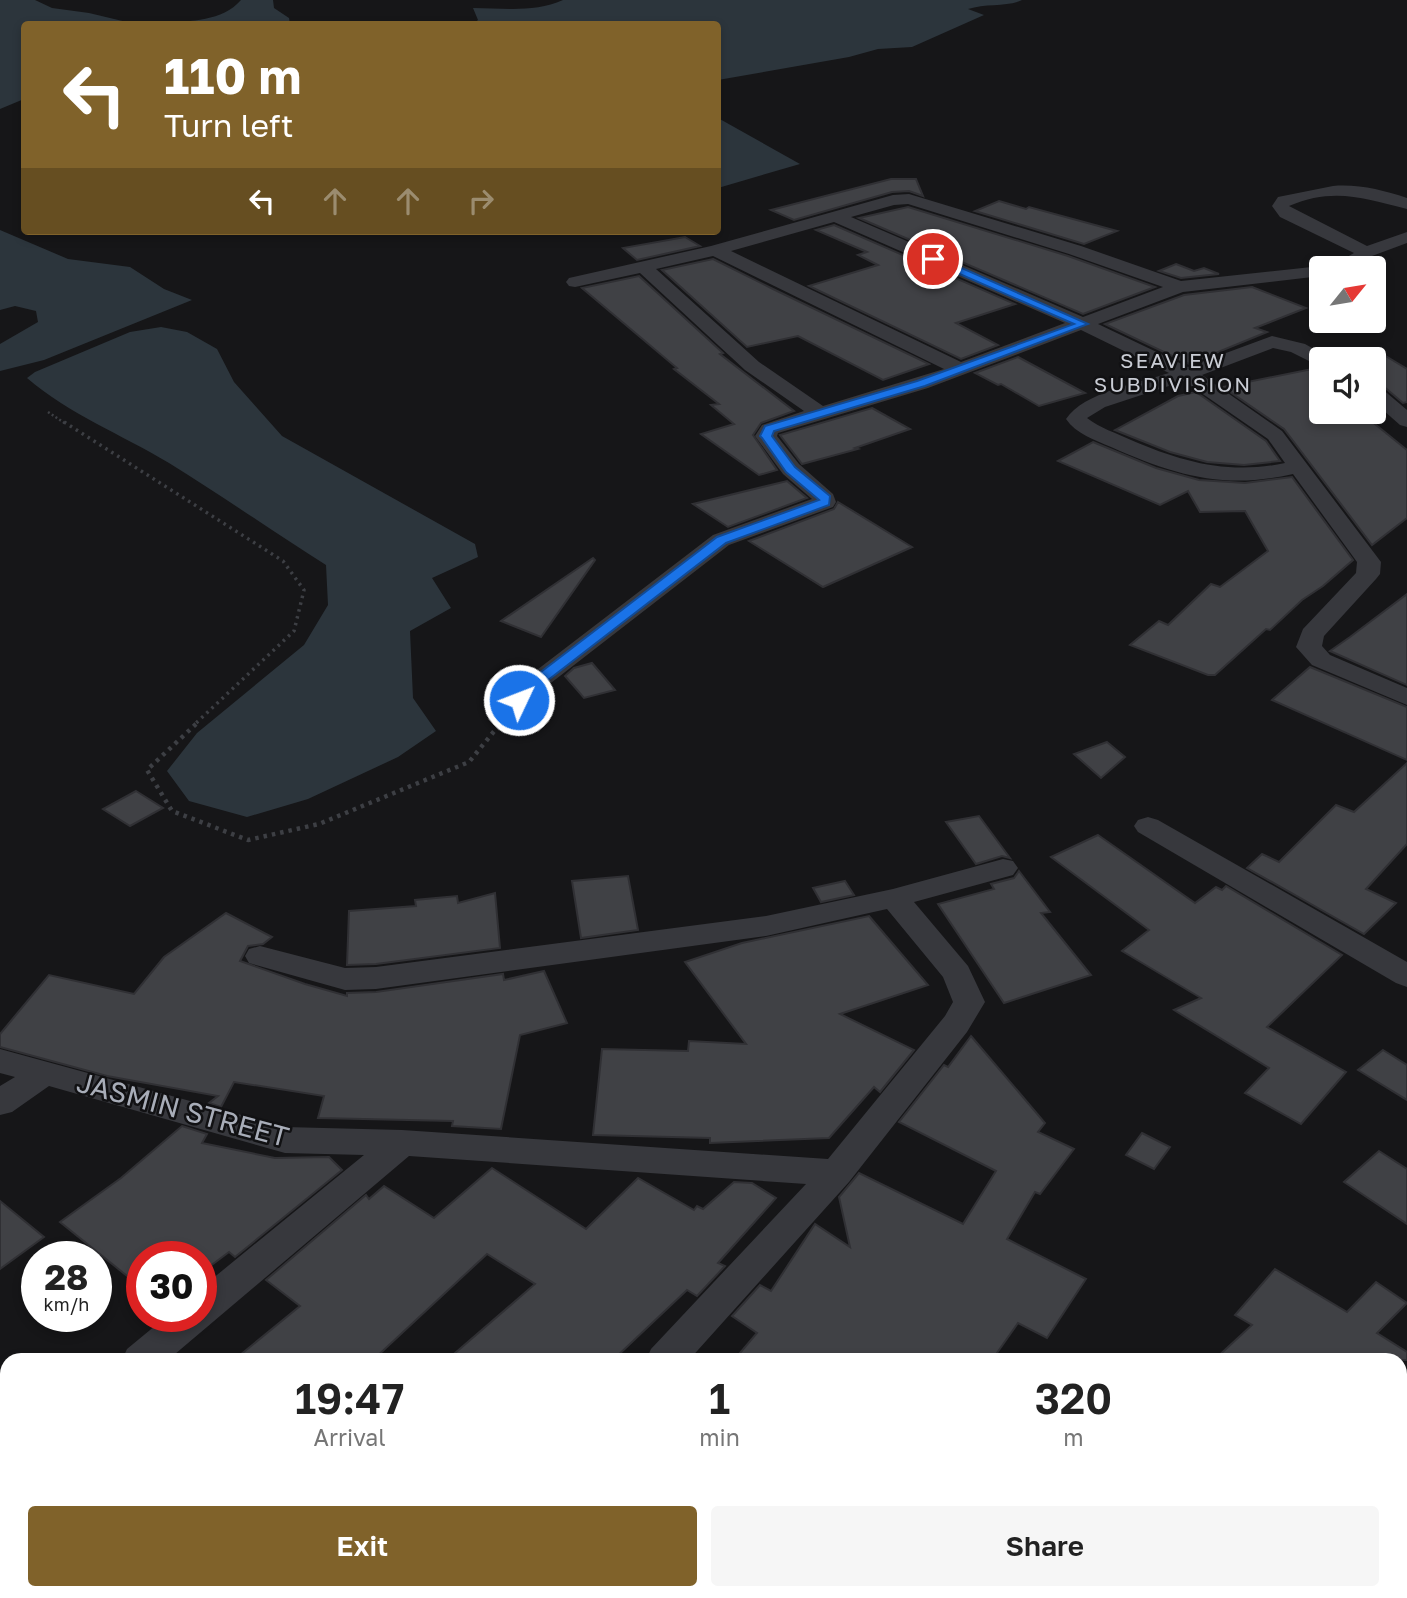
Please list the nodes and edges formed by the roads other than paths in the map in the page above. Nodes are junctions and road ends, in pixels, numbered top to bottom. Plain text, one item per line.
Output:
1 (1407, 204) edge
2 (834, 216) junction
3 (1407, 237) edge
4 (715, 250) junction
5 (1366, 252) junction
6 (1360, 256) edge
7 (645, 268) junction
8 (1309, 272) edge
9 (575, 282) dead end
10 (1180, 287) junction
11 (1083, 324) junction
12 (1309, 354) edge
13 (960, 369) junction
14 (1187, 374) junction
15 (1386, 403) edge
16 (820, 413) junction
17 (1407, 421) edge
18 (1300, 466) junction
19 (1407, 697) edge
20 (519, 700) road end
21 (1148, 826) dead end
22 (1003, 868) dead end
23 (894, 898) junction
24 (260, 956) dead end
25 (1407, 976) edge
26 (0, 1061) edge
27 (45, 1073) junction
28 (0, 1102) edge
29 (402, 1143) junction
30 (837, 1173) junction
31 (217, 1297) edge
32 (175, 1332) edge
33 (149, 1353) edge
34 (671, 1353) edge

1 - 5 street
2 - 4 street
2 - 10 street
2 - 11 street
3 - 5 street
4 - 7 street
4 - 13 street
5 - 6 street
7 - 9 street
7 - 16 street
8 - 10 street
10 - 11 street
11 - 13 street
11 - 14 street
12 - 14 street
13 - 16 street
14 - 18 street
14 - 18 street
15 - 17 street
16 - 20 street
18 - 19 street
21 - 25 street
22 - 23 street
23 - 24 street
23 - 30 street
26 - 27 street, JASMIN STREET
27 - 28 street
27 - 29 street, JASMIN STREET
29 - 30 street, JASMIN STREET
29 - 31 street
30 - 34 street
32 - 33 street

